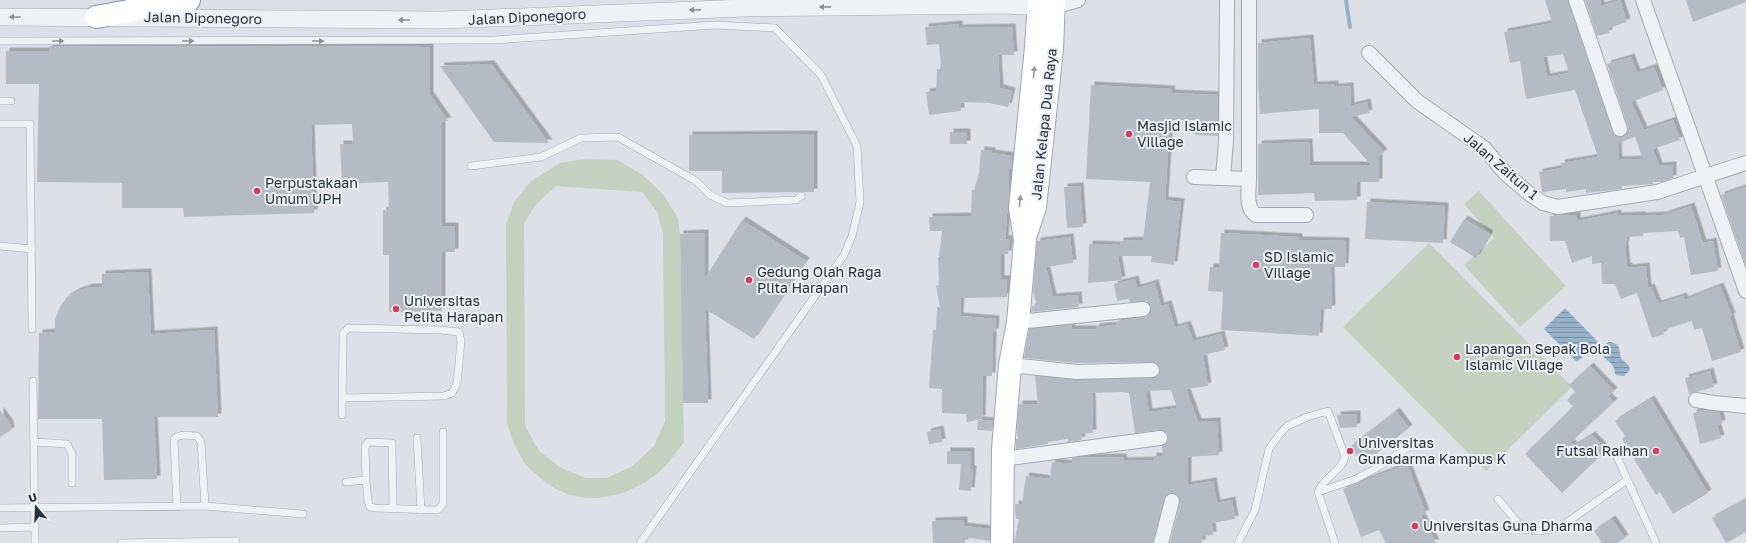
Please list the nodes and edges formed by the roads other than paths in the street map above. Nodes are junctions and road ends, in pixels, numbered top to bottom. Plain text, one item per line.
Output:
1 (189, 0) edge
2 (1078, 0) edge
3 (1227, 0) edge
4 (1249, 0) edge
5 (1576, 0) edge
6 (1643, 0) edge
7 (1046, 4) edge
8 (0, 17) edge
9 (96, 17) junction
10 (0, 41) edge
11 (1369, 53) dead end
12 (0, 101) edge
13 (11, 101) dead end
14 (0, 124) edge
15 (1620, 129) dead end
16 (1746, 163) edge
17 (471, 166) dead end
18 (1194, 177) dead end
19 (1223, 177) junction
20 (1706, 177) junction
21 (1249, 179) junction
22 (801, 196) dead end
23 (1306, 215) dead end
24 (0, 246) edge
25 (32, 249) junction
26 (1746, 291) edge
27 (1142, 309) dead end
28 (1018, 322) junction
29 (32, 329) dead end
30 (1010, 366) junction
31 (1152, 370) dead end
32 (33, 381) dead end
33 (343, 398) junction
34 (1696, 400) dead end
35 (1746, 406) edge
36 (342, 415) dead end
37 (443, 432) dead end
38 (417, 438) dead end
39 (1160, 438) dead end
40 (34, 442) junction
41 (1413, 444) dead end
42 (1614, 450) dead end
43 (1003, 459) junction
44 (366, 480) junction
45 (1627, 480) junction
46 (346, 482) dead end
47 (72, 483) dead end
48 (1318, 492) junction
49 (1498, 499) dead end
50 (1172, 501) dead end
51 (206, 506) junction
52 (33, 507) junction
53 (0, 508) edge
54 (177, 508) junction
55 (393, 509) junction
56 (421, 510) junction
57 (303, 514) dead end
58 (34, 527) junction
59 (0, 528) edge
60 (236, 541) dead end
61 (34, 543) edge
62 (121, 543) edge
63 (640, 543) edge
64 (1002, 543) edge
65 (1161, 543) edge
66 (1238, 543) edge
67 (1335, 543) edge
68 (1656, 543) edge

1 - 9 main road
2 - 7 street
3 - 19 street
4 - 21 street
5 - 15 street
6 - 20 street
7 -> 9 street, Jalan Diponegoro
7 - 28 main road, Jalan Kelapa Dua Raya
9 -> 8 street, Jalan Diponegoro
10 -> 63 lane
11 - 20 street, Jalan Zaitun 1
12 - 13 lane
14 - 25 lane
16 - 20 street, Jalan Zaitun 1
17 - 22 lane
18 - 19 street
19 - 21 street
20 - 26 street
21 - 23 street
24 - 25 lane
25 - 29 lane
27 - 28 street
28 - 30 main road, Jalan Kelapa Dua Raya
30 - 31 street
30 - 43 main road, Jalan Kelapa Dua Raya
32 - 40 lane
33 - 33 lane
33 - 36 lane
34 - 35 street
37 - 56 lane
38 - 56 lane
39 - 43 street
40 - 47 lane
40 - 52 lane
41 - 48 lane
42 - 45 lane
43 - 64 main road, Jalan Kelapa Dua Raya
44 - 46 lane
44 - 55 lane
44 - 55 lane
45 - 49 lane
45 - 68 lane
48 - 66 lane
48 - 67 lane
50 - 65 street
51 - 54 lane
51 - 54 lane
51 - 57 lane
52 - 53 lane
52 - 54 lane
52 - 58 lane
55 - 56 lane
58 - 59 lane
58 - 61 lane
60 - 62 lane

